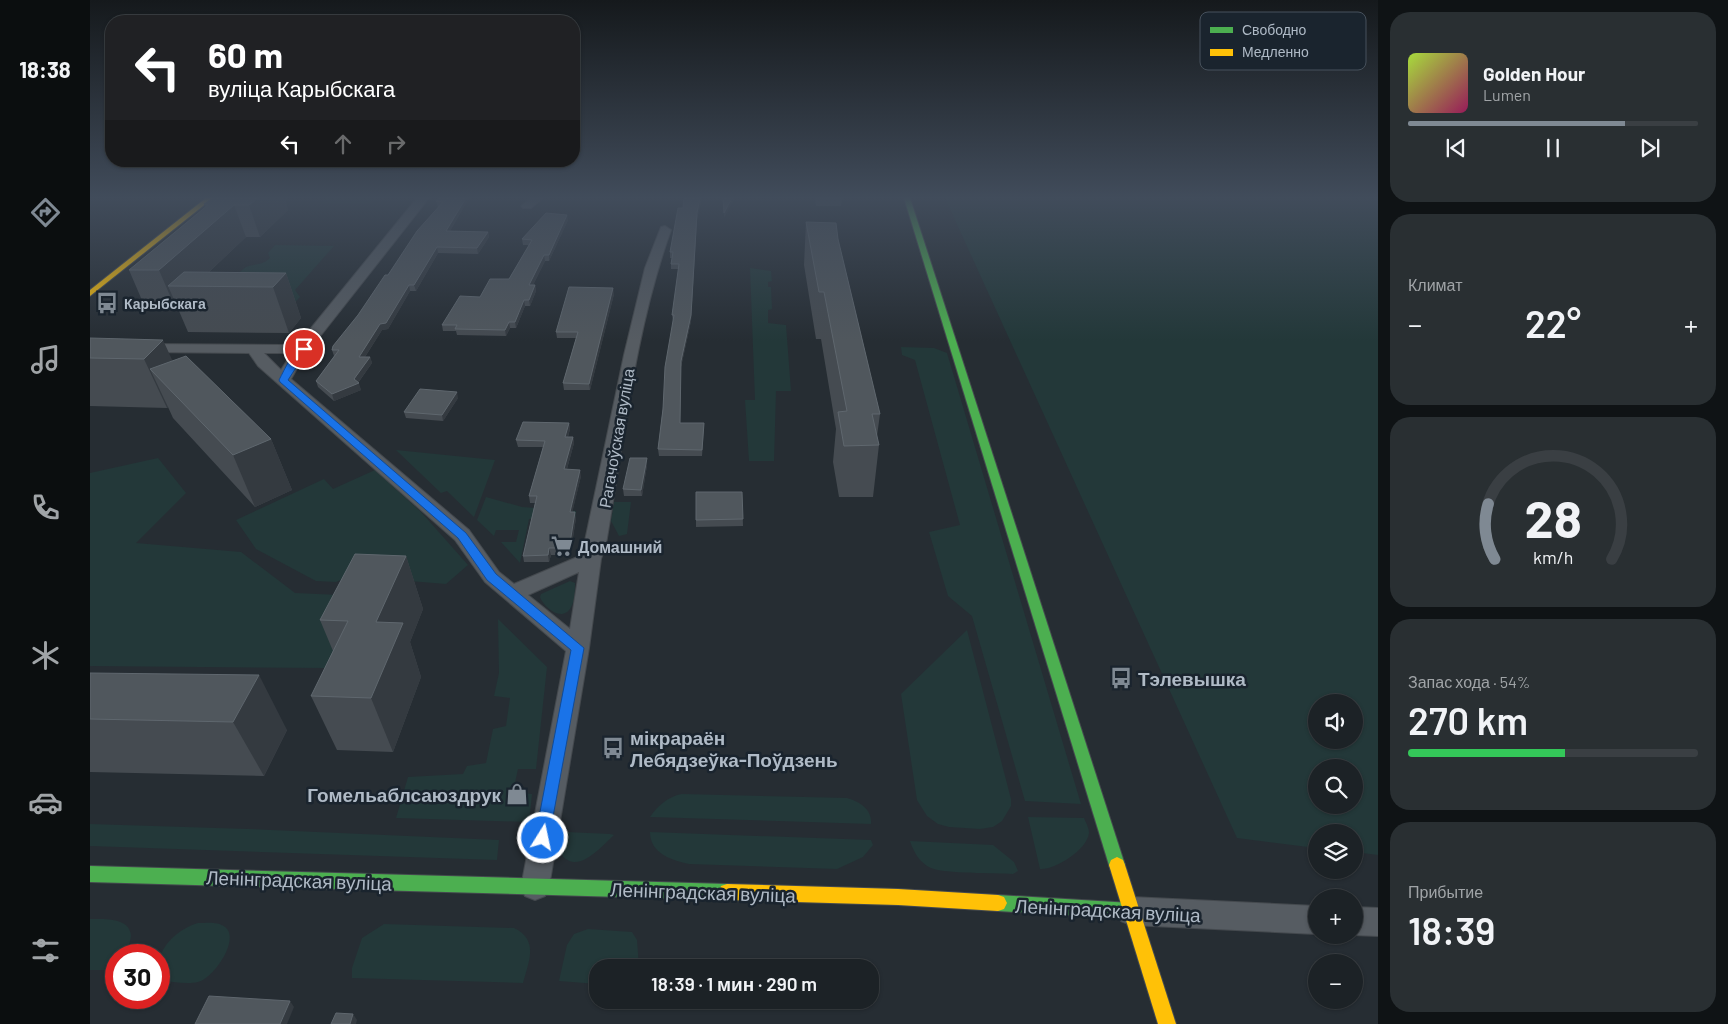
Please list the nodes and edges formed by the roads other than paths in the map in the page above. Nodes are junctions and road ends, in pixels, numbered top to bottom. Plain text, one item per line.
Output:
1 (150, 246) edge
2 (385, 246) edge
3 (659, 246) edge
4 (922, 246) edge
5 (90, 294) edge
6 (126, 348) edge
7 (254, 350) junction
8 (291, 353) junction
9 (263, 363) junction
10 (283, 380) junction
11 (591, 559) junction
12 (511, 594) junction
13 (578, 648) junction
14 (90, 874) edge
15 (535, 887) junction
16 (1130, 911) junction
17 (1308, 920) edge
18 (1363, 921) edge
19 (1378, 922) edge
20 (1167, 1024) edge

1 - 5 main road
2 - 8 street
3 - 11 street, Рагачоўская вуліца
4 - 16 main road
6 - 7 street
7 - 8 street
7 - 9 street
8 - 9 street
8 - 10 street
9 - 10 street
10 - 12 street
11 - 12 street
11 - 13 street, Рагачоўская вуліца
12 - 13 street
13 - 15 street, Рагачоўская вуліца
14 - 15 main road, Ленінградская вуліца
15 - 16 main road, Ленінградская вуліца
16 - 17 street, Ленінградская вуліца
16 - 20 main road
18 - 19 street

